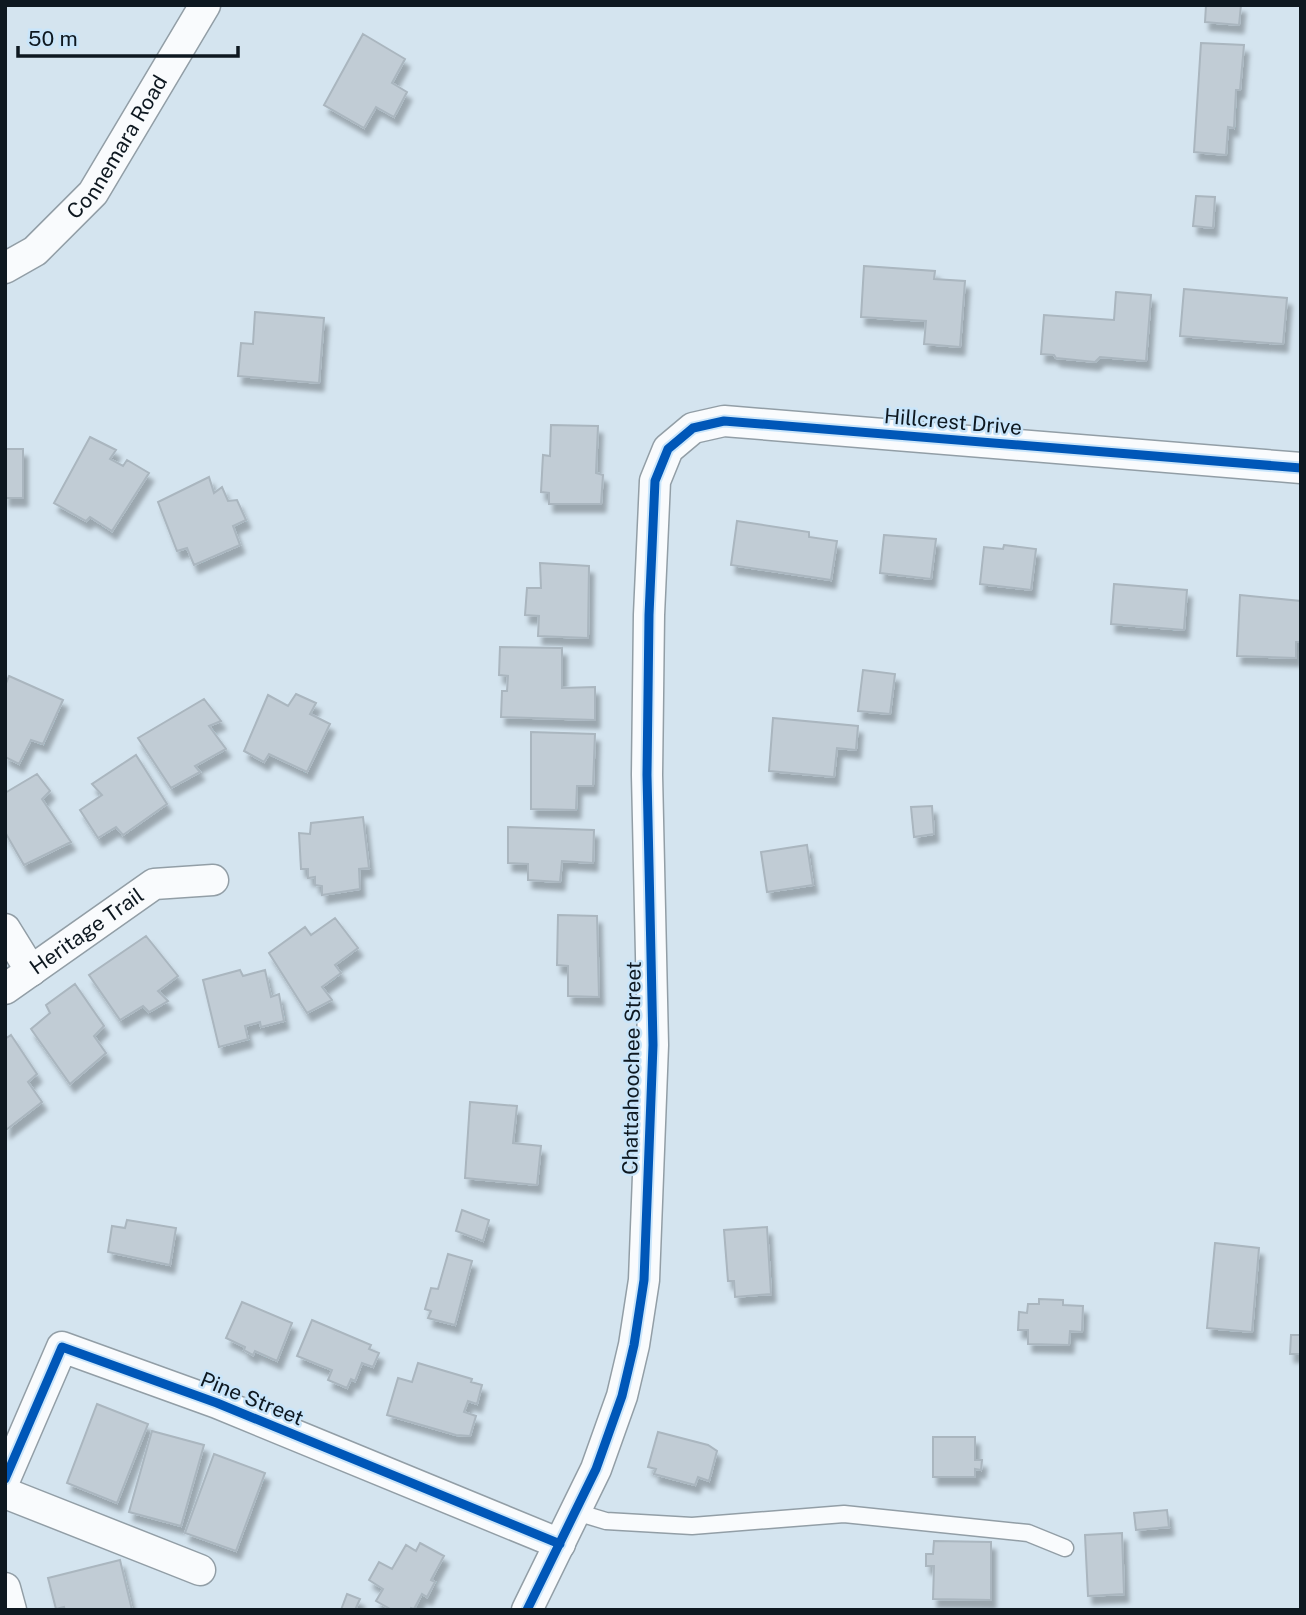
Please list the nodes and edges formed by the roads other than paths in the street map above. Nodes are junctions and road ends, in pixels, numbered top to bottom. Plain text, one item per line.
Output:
1 (205, 5) edge
2 (5, 268) edge
3 (1301, 468) edge
4 (654, 504) joint
5 (213, 880) dead end
6 (5, 929) edge
7 (31, 971) junction
8 (5, 989) edge
9 (5, 1479) edge
10 (5, 1493) edge
11 (576, 1512) junction
12 (560, 1544) junction
13 (1065, 1548) dead end
14 (201, 1570) dead end
15 (5, 1588) edge
16 (11, 1610) edge
17 (527, 1610) edge

1 - 2 street, Connemara Road
3 - 4 street, Hillcrest Drive
4 - 11 street, Chattahoochee Street
5 - 7 street, Heritage Trail
6 - 7 street
7 - 8 street, Heritage Trail
9 - 12 street, Pine Street
10 - 14 street
11 - 12 street, Chattahoochee Street
11 - 13 lane
12 - 17 street, Chattahoochee Street
15 - 16 street

